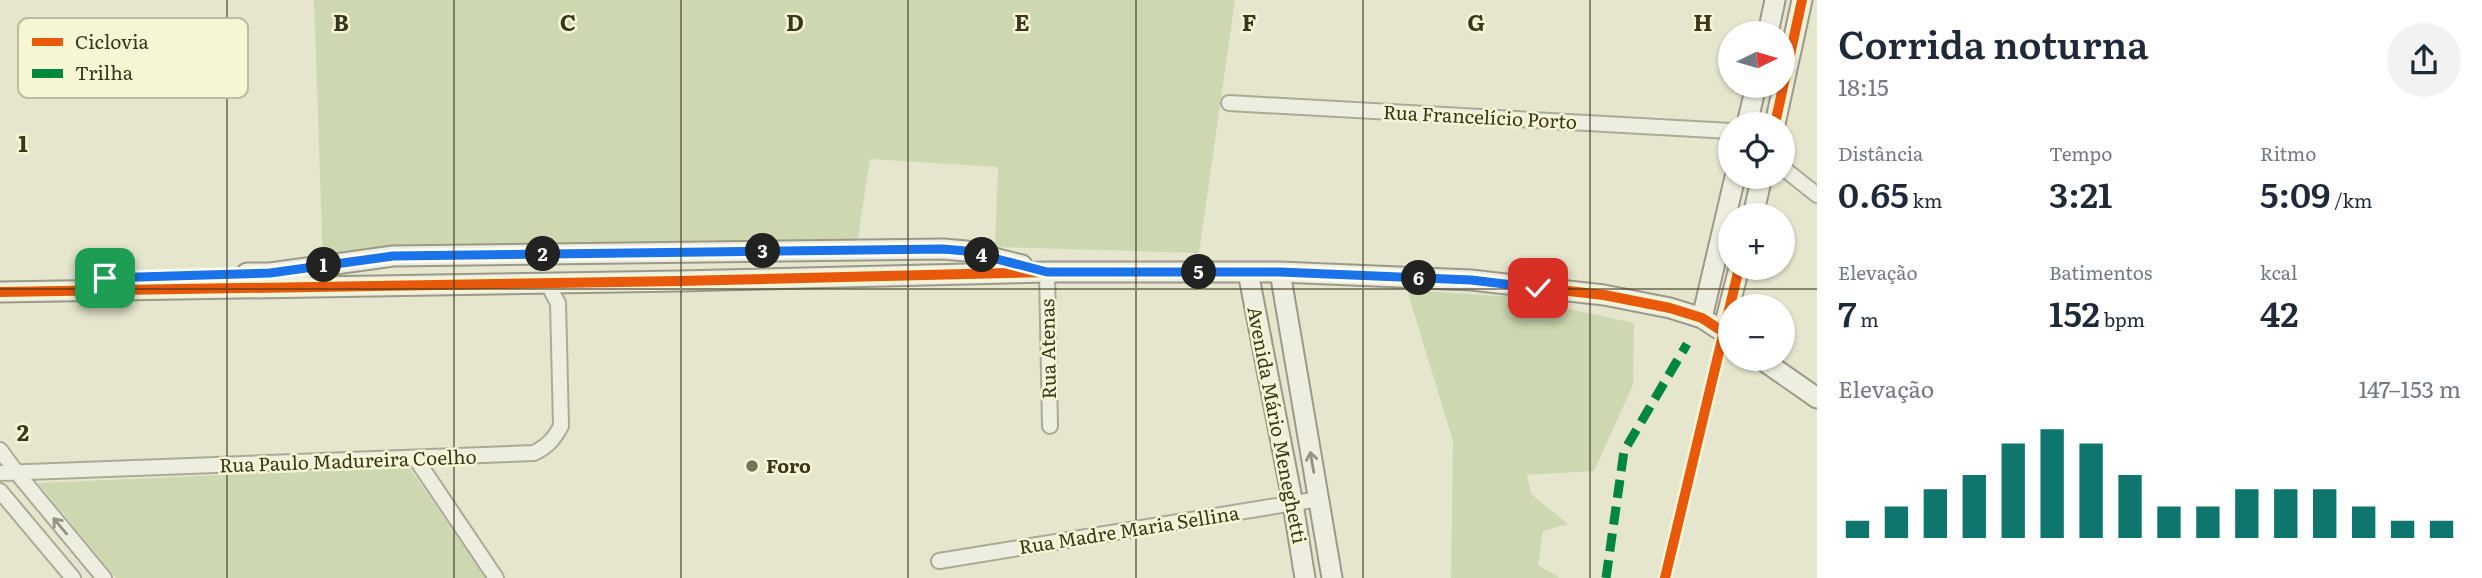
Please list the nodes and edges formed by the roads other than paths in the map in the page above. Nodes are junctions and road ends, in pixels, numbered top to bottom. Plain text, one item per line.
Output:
1 (1775, 0) edge
2 (1802, 0) edge
3 (1771, 21) edge
4 (1228, 103) dead end
5 (1778, 112) edge
6 (1718, 130) edge
7 (1795, 178) edge
8 (1732, 189) edge
9 (1817, 195) edge
10 (948, 249) junction
11 (546, 254) junction
12 (568, 254) junction
13 (1047, 272) junction
14 (1248, 272) junction
15 (1280, 272) junction
16 (948, 274) junction
17 (0, 281) edge
18 (568, 282) junction
19 (547, 283) junction
20 (0, 292) edge
21 (558, 303) junction
22 (1702, 318) junction
23 (1718, 328) edge
24 (1778, 371) edge
25 (1817, 398) edge
26 (1050, 426) dead end
27 (0, 450) edge
28 (416, 459) junction
29 (0, 473) edge
30 (17, 473) junction
31 (0, 491) edge
32 (1319, 499) junction
33 (1293, 504) junction
34 (939, 561) dead end
35 (73, 578) edge
36 (104, 578) edge
37 (496, 578) edge
38 (1305, 578) edge
39 (1332, 578) edge

1 - 3 main road
2 - 5 main road
4 - 6 street, Rua Francelício Porto
7 - 9 street
8 - 22 main road
10 - 12 main road
10 - 13 main road
10 - 16 main road
11 - 12 main road
11 - 17 main road
11 - 19 main road
12 - 18 main road
13 - 14 main road
13 - 16 main road
13 - 26 street, Rua Atenas
14 - 15 main road
14 - 33 main road, Avenida Mário Meneghetti
15 - 22 main road
32 -> 15 main road, Avenida Mário Meneghetti
16 - 18 main road
18 - 19 main road
18 - 21 street, Rua Paulo Madureira Coelho
19 - 20 main road
19 - 21 street, Rua Paulo Madureira Coelho
21 - 28 street, Rua Paulo Madureira Coelho
22 - 23 main road
24 - 25 main road
27 - 30 street
28 - 30 street, Rua Paulo Madureira Coelho
28 - 37 street
29 - 30 street, Rua Paulo Madureira Coelho
36 -> 30 street
31 - 35 street
32 - 33 street, Rua Madre Maria Sellina
32 - 39 main road, Avenida Mário Meneghetti
33 - 34 street, Rua Madre Maria Sellina
33 - 38 main road, Avenida Mário Meneghetti

